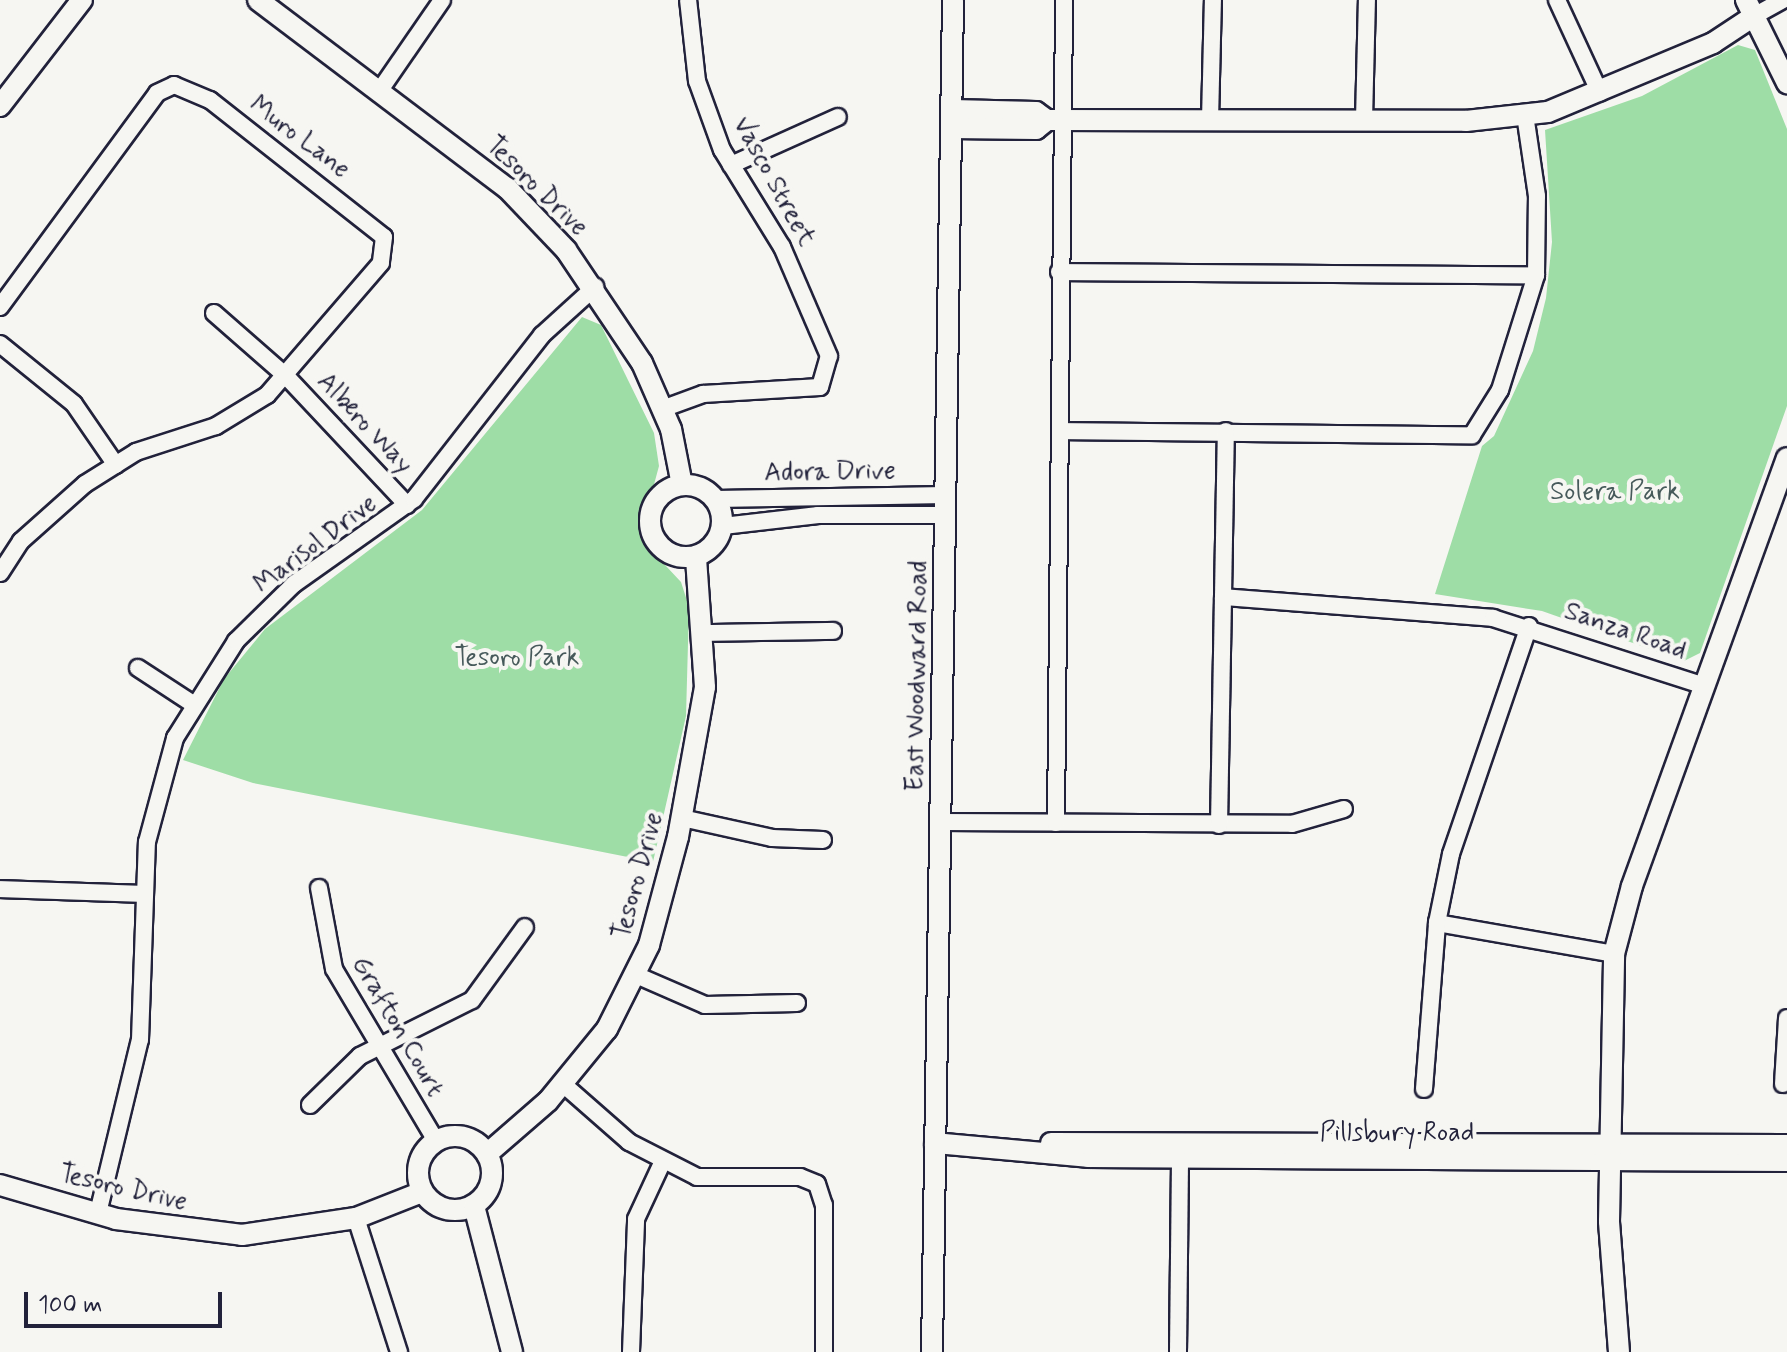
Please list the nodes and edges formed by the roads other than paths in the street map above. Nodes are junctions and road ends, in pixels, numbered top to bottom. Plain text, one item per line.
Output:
1 (82, 0) edge
2 (258, 0) edge
3 (442, 0) edge
4 (688, 0) edge
5 (953, 0) edge
6 (1064, 0) edge
7 (1213, 0) edge
8 (1367, 0) edge
9 (1557, 0) edge
10 (1783, 0) edge
11 (1750, 8) edge
12 (1787, 83) edge
13 (380, 90) junction
14 (1600, 93) junction
15 (0, 106) edge
16 (1525, 115) junction
17 (838, 117) dead end
18 (951, 119) junction
19 (1054, 120) junction
20 (1210, 120) junction
21 (1364, 120) junction
22 (731, 165) junction
23 (1059, 272) junction
24 (1536, 275) junction
25 (595, 287) junction
26 (0, 307) edge
27 (214, 313) dead end
28 (0, 344) edge
29 (286, 376) junction
30 (662, 409) junction
31 (1062, 431) junction
32 (1226, 431) junction
33 (1787, 458) edge
34 (116, 465) junction
35 (682, 485) junction
36 (716, 499) junction
37 (407, 505) junction
38 (946, 505) junction
39 (723, 526) junction
40 (696, 557) junction
41 (0, 573) edge
42 (1223, 597) junction
43 (1529, 626) junction
44 (833, 631) dead end
45 (705, 633) junction
46 (138, 668) dead end
47 (1705, 686) junction
48 (193, 704) junction
49 (1344, 809) dead end
50 (682, 818) junction
51 (942, 822) junction
52 (1056, 823) junction
53 (1219, 825) junction
54 (823, 840) dead end
55 (319, 888) dead end
56 (0, 889) edge
57 (145, 894) junction
58 (1437, 923) junction
59 (525, 927) dead end
60 (1614, 954) junction
61 (636, 975) junction
62 (797, 1003) dead end
63 (1787, 1018) edge
64 (378, 1044) junction
65 (563, 1084) junction
66 (1783, 1084) dead end
67 (1424, 1089) dead end
68 (310, 1105) dead end
69 (436, 1141) junction
70 (935, 1143) junction
71 (1787, 1145) edge
72 (1180, 1150) junction
73 (1609, 1152) junction
74 (487, 1154) junction
75 (1787, 1161) edge
76 (662, 1163) junction
77 (0, 1185) edge
78 (422, 1192) junction
79 (474, 1206) junction
80 (98, 1213) junction
81 (356, 1218) junction
82 (399, 1352) edge
83 (512, 1352) edge
84 (631, 1352) edge
85 (824, 1352) edge
86 (932, 1352) edge
87 (1178, 1352) edge
88 (1619, 1352) edge

1 - 15 street
2 - 13 street, Tesoro Drive
3 - 13 street
4 - 22 street, Vasco Street
5 - 18 street, East Woodward Road
6 - 19 street
7 - 20 street
8 - 21 street
9 - 14 street
10 - 11 street
11 - 12 street
11 - 14 street
13 - 25 street, Tesoro Drive
14 - 16 street
16 - 21 street
16 - 24 street
17 - 22 street
18 - 19 street
18 - 38 street, East Woodward Road
19 - 20 street
19 - 23 street
20 - 21 street
22 - 30 street, Vasco Street
23 - 24 street
23 - 31 street
24 - 32 street
25 - 30 street, Tesoro Drive
25 - 37 street, Marisol Drive
26 - 29 street, Muro Lane
27 - 29 street, Albero Way
28 - 34 street
29 - 34 street
29 - 37 street, Albero Way
30 - 35 street, Tesoro Drive
31 - 32 street
31 - 52 street
32 - 42 street
33 - 47 street
34 - 41 street
35 - 36 street
35 - 40 street
36 - 38 street, Adora Drive
36 - 39 street
37 - 48 street, Marisol Drive
38 - 39 street, Adora Drive
38 - 51 street, East Woodward Road
39 - 40 street
40 - 45 street, Tesoro Drive
42 - 43 street, Sanza Road
42 - 53 street
43 - 47 street, Sanza Road
43 - 58 street
44 - 45 street
45 - 50 street, Tesoro Drive
46 - 48 street
47 - 60 street
48 - 57 street, Marisol Drive
49 - 53 street
50 - 54 street
50 - 61 street, Tesoro Drive
51 - 52 street
51 - 70 street, East Woodward Road
52 - 53 street
55 - 64 street, Grafton Court
56 - 57 street
57 - 80 street, Marisol Drive
58 - 60 street
58 - 67 street
59 - 64 street
60 - 73 street
61 - 62 street
61 - 65 street, Tesoro Drive
63 - 66 street
64 - 68 street
64 - 69 street, Grafton Court
65 - 74 street, Tesoro Drive
65 - 76 street
69 - 74 street
69 - 78 street
70 - 72 street, Pillsbury Road
70 - 86 street, East Woodward Road
71 - 73 street, Pillsbury Road
72 - 73 street, Pillsbury Road
72 - 87 street
73 - 75 street, Pillsbury Road
73 - 88 street
74 - 79 street
76 - 84 street
76 - 85 street
77 - 80 street, Tesoro Drive
78 - 79 street
78 - 81 street, Tesoro Drive
79 - 83 street
80 - 81 street, Tesoro Drive
81 - 82 street

